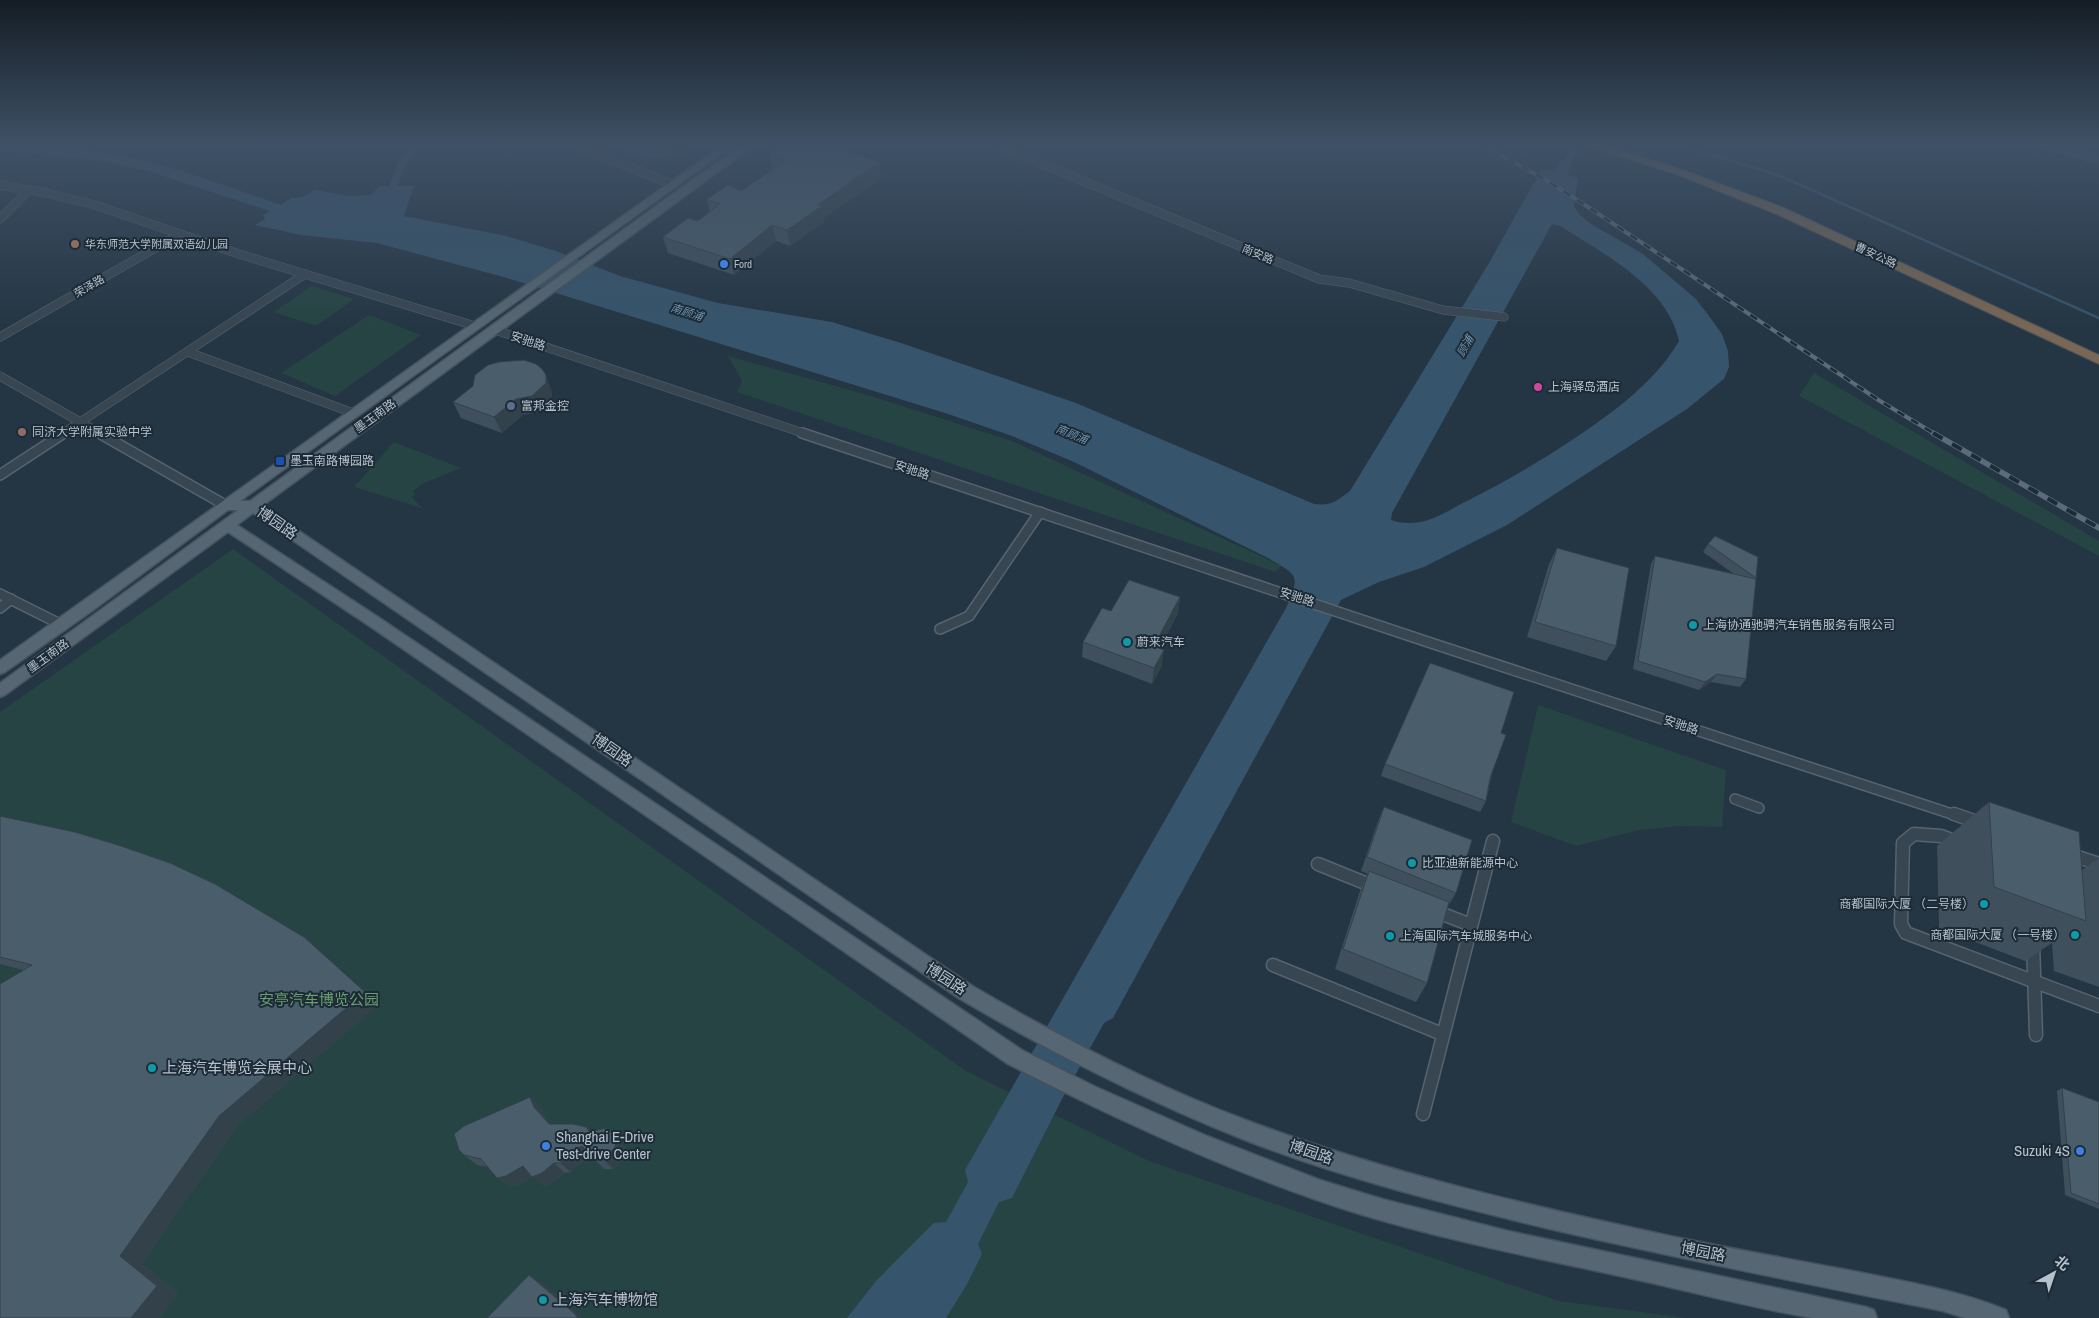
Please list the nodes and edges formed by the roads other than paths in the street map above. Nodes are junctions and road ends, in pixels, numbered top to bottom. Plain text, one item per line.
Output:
1 (13, 206) edge
2 (96, 206) edge
3 (642, 206) edge
4 (666, 206) edge
5 (1141, 206) edge
6 (1766, 206) edge
7 (1789, 206) edge
8 (0, 219) edge
9 (178, 235) junction
10 (305, 274) junction
11 (1504, 317) dead end
12 (475, 326) junction
13 (494, 330) junction
14 (0, 337) edge
15 (2099, 347) edge
16 (188, 352) junction
17 (2099, 360) edge
18 (0, 376) edge
19 (353, 413) junction
20 (82, 422) junction
21 (0, 475) edge
22 (225, 504) junction
23 (252, 506) junction
24 (1040, 512) junction
25 (226, 524) junction
26 (0, 594) edge
27 (11, 599) junction
28 (0, 608) edge
29 (62, 625) junction
30 (940, 629) dead end
31 (0, 668) edge
32 (0, 691) edge
33 (1735, 799) dead end
34 (1759, 808) dead end
35 (1991, 827) edge
36 (1493, 841) dead end
37 (1967, 846) dead end
38 (2055, 848) edge
39 (1318, 864) dead end
40 (2099, 864) edge
41 (1390, 893) edge
42 (1426, 907) edge
43 (1471, 925) junction
44 (2033, 934) edge
45 (1273, 965) dead end
46 (2035, 982) junction
47 (2099, 1006) edge
48 (1442, 1034) junction
49 (2036, 1035) dead end
50 (1423, 1114) dead end
51 (1866, 1318) edge
52 (1998, 1318) edge

1 - 8 street
2 - 9 street
3 - 12 main road, 墨玉南路
4 - 13 main road, 墨玉南路
5 - 11 street, 南安路
6 - 17 highway, 曹安公路
7 - 15 highway, 曹安公路
9 - 10 street
9 - 14 street, 荣泽路
10 - 12 street
10 - 16 street
12 - 19 main road, 墨玉南路
13 - 23 main road, 墨玉南路
13 - 24 street, 安驰路
16 - 19 street
16 - 20 street
18 - 20 street
19 - 22 main road, 墨玉南路
20 - 21 street
20 - 22 street
22 - 23 main road, 博园路
22 - 25 main road
22 - 29 main road, 墨玉南路
23 - 25 main road, 墨玉南路
23 - 52 main road, 博园路
24 - 30 street
24 - 35 street, 安驰路
25 - 32 main road, 墨玉南路
25 - 51 main road, 博园路
26 - 27 street
27 - 28 street
27 - 29 street
29 - 31 main road, 墨玉南路
33 - 34 street
36 - 43 street
37 - 46 street
38 - 40 street
39 - 41 street
42 - 43 street
43 - 48 street
44 - 46 street
45 - 48 street
46 - 47 street
46 - 49 street
48 - 50 street

